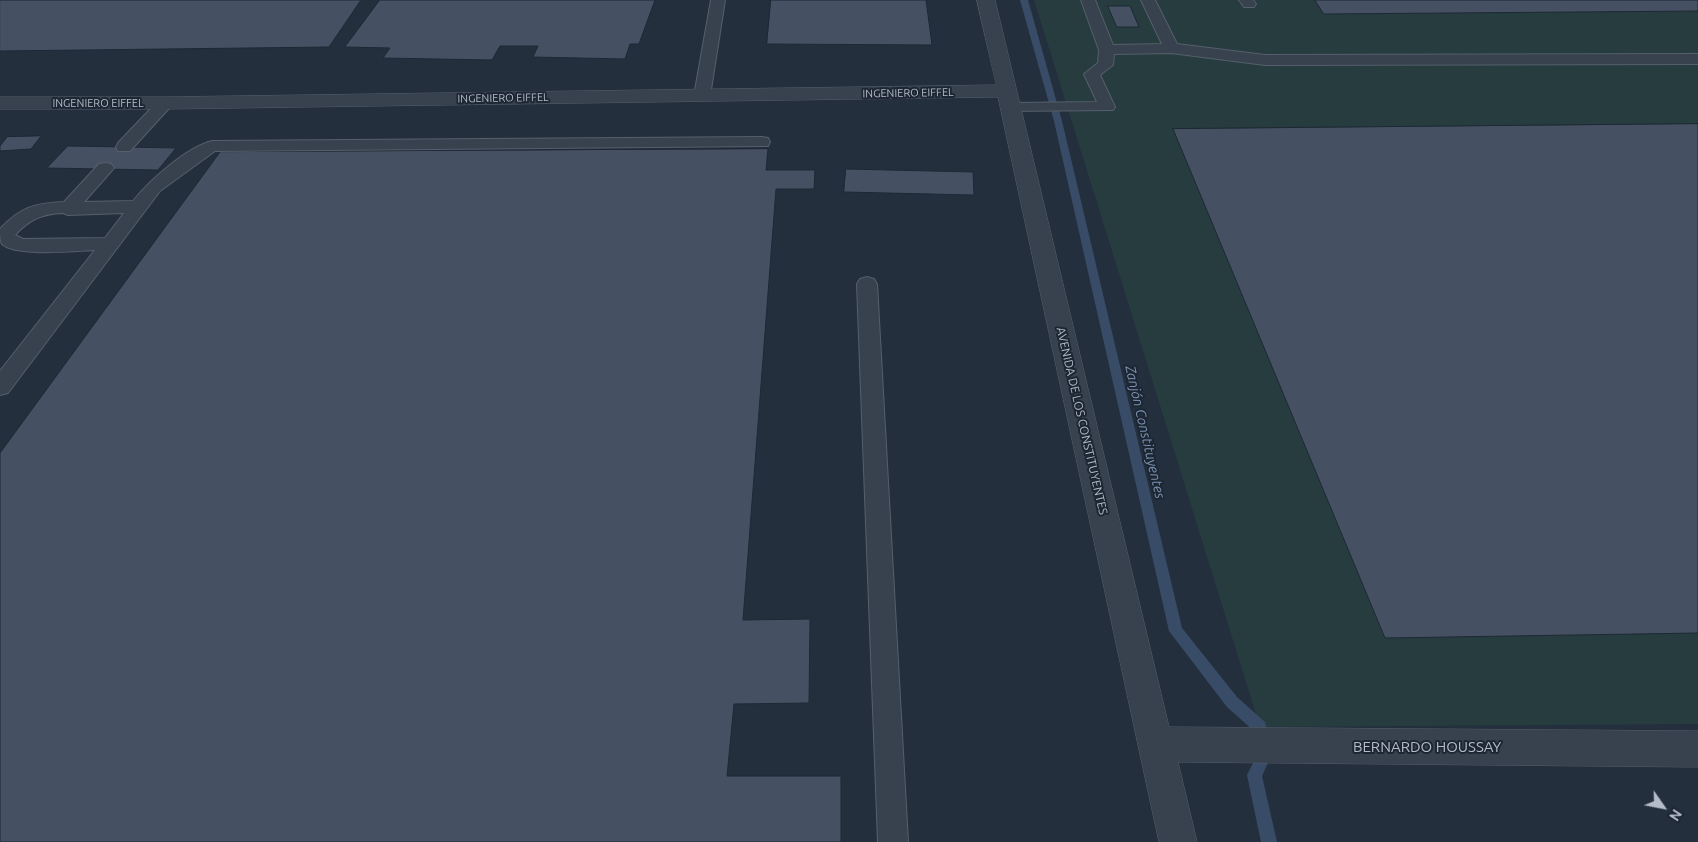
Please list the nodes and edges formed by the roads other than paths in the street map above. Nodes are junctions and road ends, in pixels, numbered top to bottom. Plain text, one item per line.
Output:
1 (718, 0) edge
2 (986, 0) edge
3 (1088, 0) edge
4 (1148, 0) edge
5 (1170, 48) junction
6 (1107, 50) junction
7 (1698, 59) edge
8 (702, 96) junction
9 (0, 103) edge
10 (165, 103) junction
11 (1016, 103) junction
12 (762, 142) dead end
13 (124, 147) dead end
14 (105, 168) dead end
15 (139, 207) junction
16 (68, 209) junction
17 (110, 244) junction
18 (867, 284) dead end
19 (0, 387) edge
20 (1156, 744) junction
21 (1698, 749) edge
22 (893, 842) edge
23 (1178, 842) edge

1 - 8 lane
2 - 11 street, AVENIDA DE LOS CONSTITUYENTES
3 - 6 lane
4 - 5 lane
5 - 6 lane
5 - 7 lane
6 - 11 lane
8 - 10 street, INGENIERO EIFFEL
8 - 11 street, INGENIERO EIFFEL
9 - 10 street, INGENIERO EIFFEL
10 - 13 lane
11 - 20 street, AVENIDA DE LOS CONSTITUYENTES
12 - 15 lane
14 - 16 lane
15 - 16 lane
15 - 17 lane
16 - 17 lane
17 - 19 lane
18 - 22 lane
20 - 21 street, BERNARDO HOUSSAY
20 - 23 street, AVENIDA DE LOS CONSTITUYENTES

